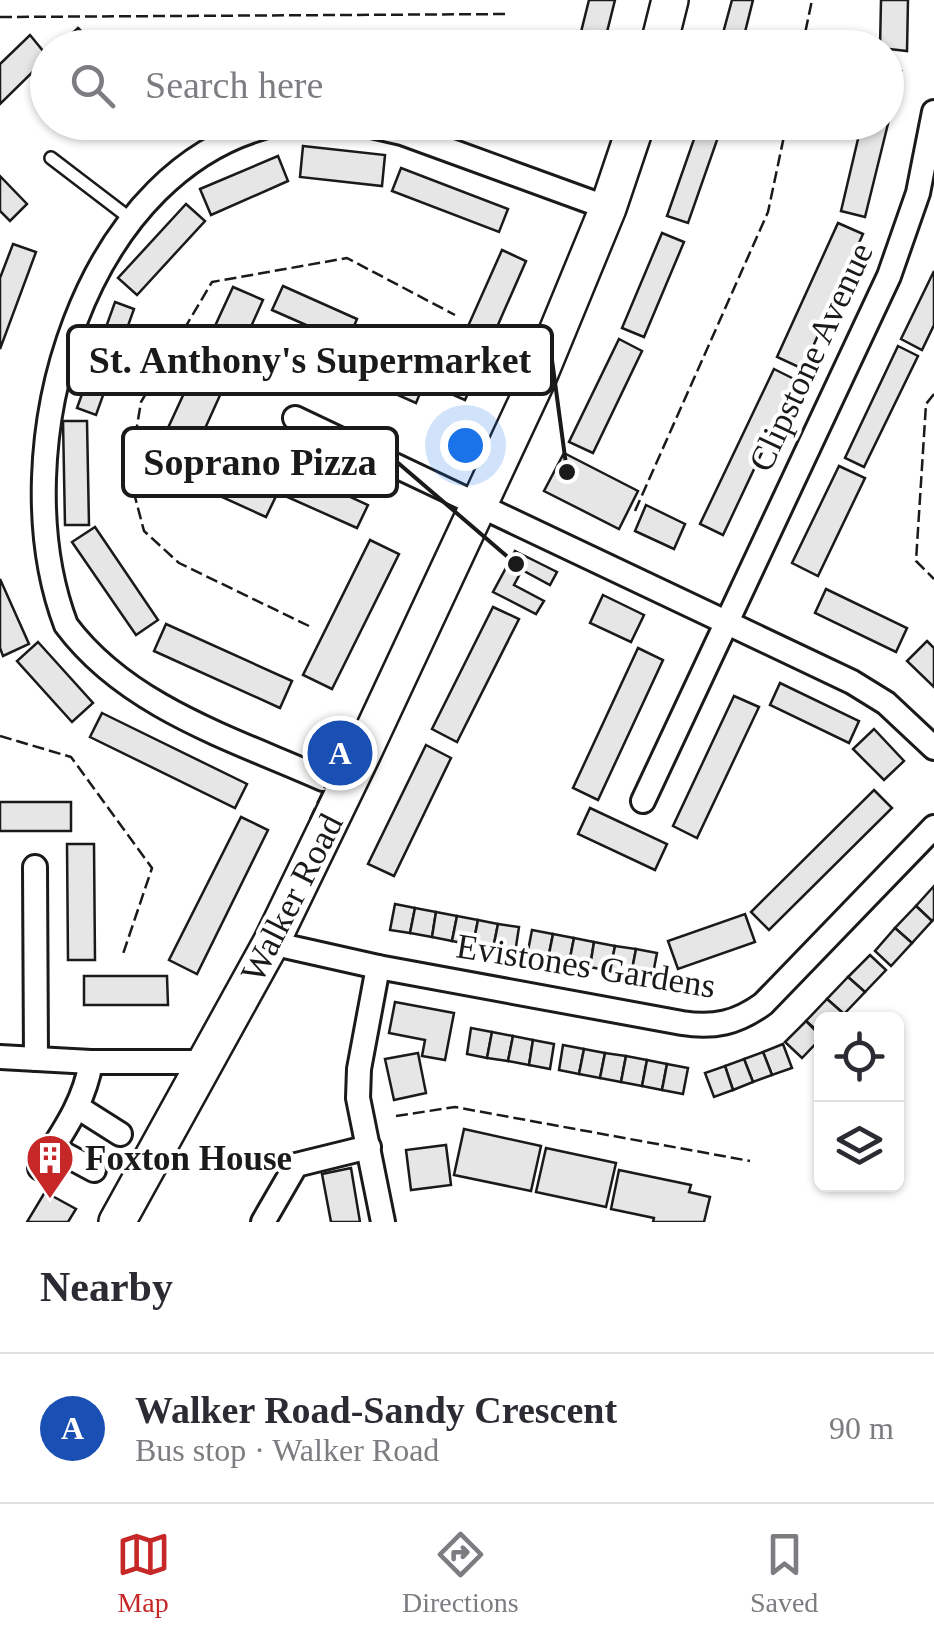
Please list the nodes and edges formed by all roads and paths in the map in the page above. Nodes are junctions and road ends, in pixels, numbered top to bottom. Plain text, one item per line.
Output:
1 (670, 0) edge
2 (662, 30) edge
3 (934, 112) edge
4 (224, 140) edge
5 (421, 140) edge
6 (630, 140) edge
7 (50, 158) dead end
8 (608, 208) junction
9 (123, 214) junction
10 (46, 337) dead end
11 (295, 418) dead end
12 (480, 504) junction
13 (24, 530) dead end
14 (727, 622) junction
15 (934, 748) edge
16 (323, 779) dead end
17 (643, 801) dead end
18 (934, 827) edge
19 (35, 867) dead end
20 (271, 943) junction
21 (378, 967) junction
22 (0, 1057) edge
23 (36, 1059) junction
24 (91, 1062) junction
25 (208, 1062) junction
26 (78, 1108) junction
27 (120, 1134) dead end
28 (369, 1147) junction
29 (94, 1170) dead end
30 (117, 1222) edge
31 (263, 1222) edge
32 (383, 1222) edge

1 - 2 main road
3 - 14 street, Clipstone Avenue
4 - 9 street
5 - 8 street
6 - 8 main road, Walker Road
7 - 9 lane
8 - 12 main road, Walker Road
9 - 10 street
11 - 12 street
12 - 14 street
12 - 20 main road, Walker Road
13 - 16 street
14 - 15 street
14 - 17 street, Clipstone Avenue
18 - 21 street, Evistones Gardens
19 - 23 street
20 - 21 street, Evistones Gardens
20 - 25 main road, Walker Road
21 - 28 street
22 - 23 street
23 - 24 street
24 - 25 street
24 - 26 street
25 - 30 main road, Walker Road
26 - 27 street
26 - 29 street
28 - 31 street
28 - 32 street

